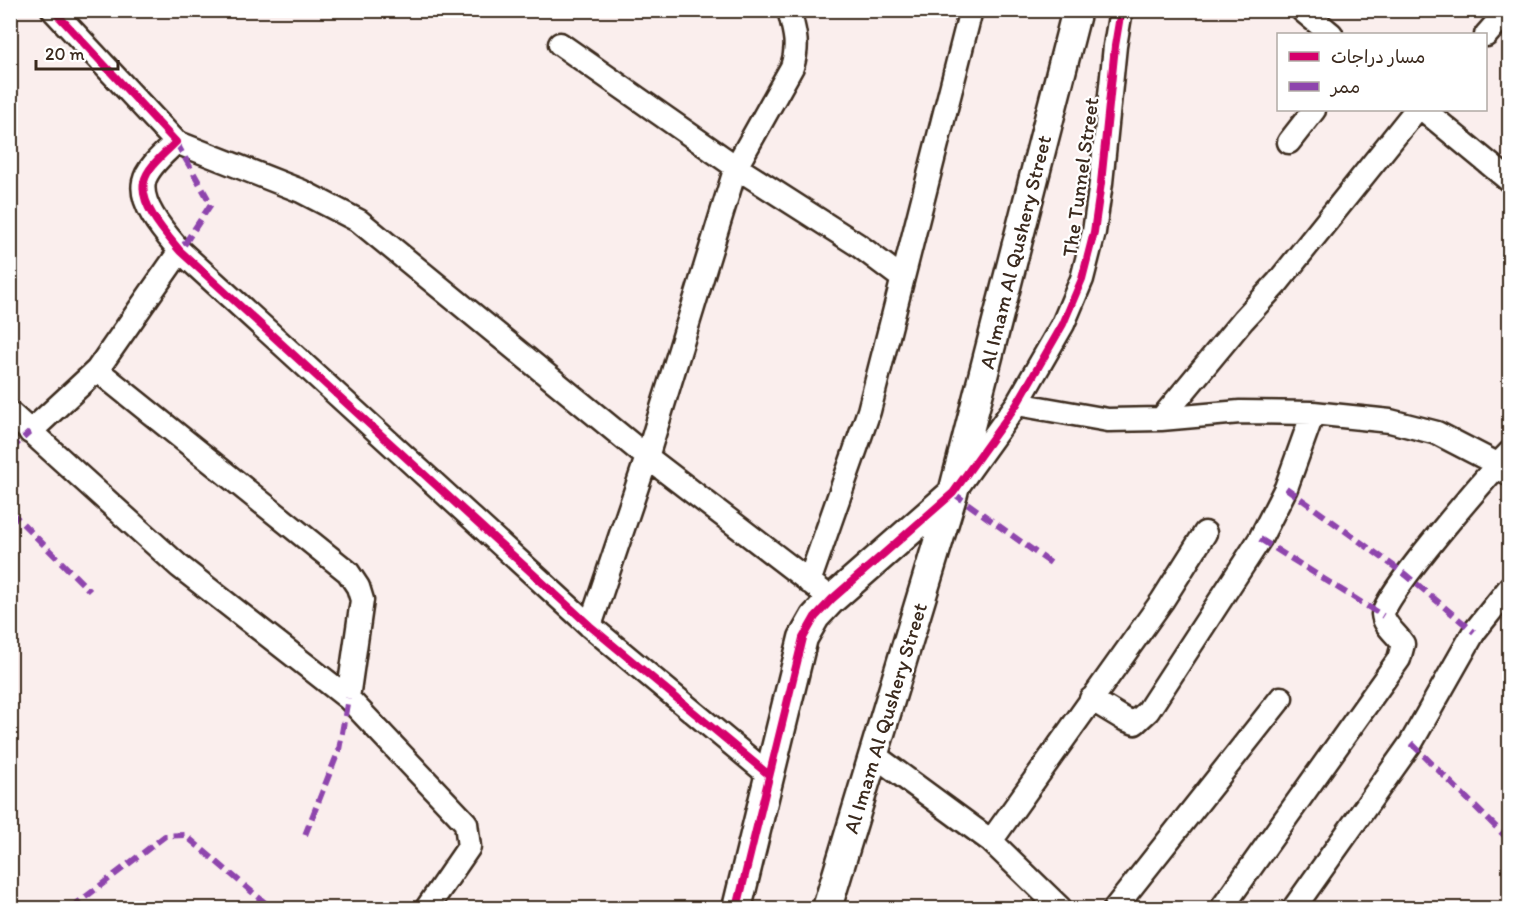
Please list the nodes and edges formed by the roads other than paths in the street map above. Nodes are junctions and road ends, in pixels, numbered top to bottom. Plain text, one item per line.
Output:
1 (53, 10) edge
2 (789, 10) edge
3 (1077, 10) edge
4 (1121, 10) edge
5 (1302, 10) edge
6 (1508, 10) edge
7 (966, 13) edge
8 (1329, 33) edge
9 (1487, 33) edge
10 (560, 44) dead end
11 (1313, 111) edge
12 (1415, 111) edge
13 (1425, 111) edge
14 (176, 142) junction
15 (1289, 142) dead end
16 (736, 167) junction
17 (1509, 181) edge
18 (180, 251) junction
19 (902, 278) junction
20 (97, 370) junction
21 (1017, 404) junction
22 (10, 413) edge
23 (1313, 413) junction
24 (1161, 419) junction
25 (30, 432) junction
26 (646, 457) junction
27 (1505, 464) edge
28 (953, 493) junction
29 (1204, 532) dead end
30 (809, 582) junction
31 (1509, 587) edge
32 (832, 599) junction
33 (590, 626) junction
34 (348, 698) junction
35 (1281, 698) dead end
36 (1091, 699) junction
37 (874, 755) junction
38 (769, 775) junction
39 (991, 841) junction
40 (429, 908) edge
41 (737, 909) edge
42 (828, 909) edge
43 (1060, 909) edge
44 (1115, 909) edge
45 (1222, 909) edge
46 (1294, 909) edge

1 - 14 street
2 - 16 street
3 - 28 street, Al Imam Al Qushery Street
4 - 21 street, The Tunnel Street
5 - 8 street
6 - 9 street
7 - 19 street
10 - 16 street
11 - 15 street
12 - 24 street
13 - 17 street
14 - 18 street
14 - 26 street
16 - 19 street
16 - 26 street
18 - 20 street
18 - 33 street
19 - 30 street
20 - 25 street
20 - 34 street
21 - 24 street
21 - 28 street, The Tunnel Street
22 - 25 street
23 - 24 street
23 - 27 street
23 - 36 street
25 - 34 street
26 - 30 street
26 - 33 street
27 - 45 street
28 - 32 street
28 - 37 street, Al Imam Al Qushery Street
29 - 36 street
30 - 32 street
31 - 46 street
32 - 38 street
33 - 38 street
34 - 40 street
35 - 44 street
36 - 39 street
37 - 39 street
37 - 42 street, Al Imam Al Qushery Street
38 - 41 street
39 - 43 street

